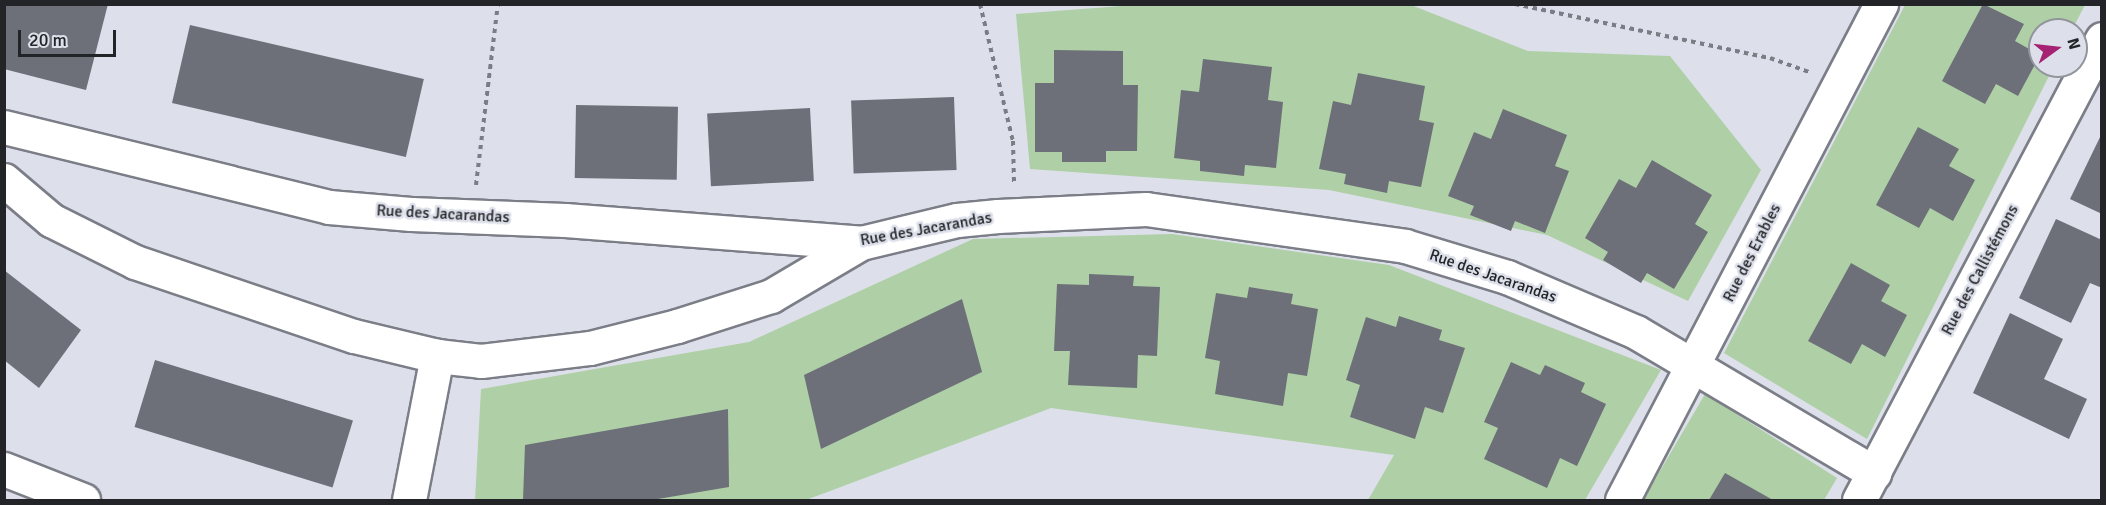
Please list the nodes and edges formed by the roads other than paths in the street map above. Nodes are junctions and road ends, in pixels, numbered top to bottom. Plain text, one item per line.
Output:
1 (1881, 4) edge
2 (2102, 39) edge
3 (4, 127) edge
4 (4, 180) edge
5 (861, 243) junction
6 (437, 356) junction
7 (1695, 366) junction
8 (4, 469) edge
9 (1866, 487) edge
10 (83, 501) edge
11 (409, 501) edge
12 (1622, 501) edge

1 - 7 street, Rue des Erables
2 - 9 street, Rue des Callistémons
3 - 5 street, Rue des Jacarandas
4 - 6 street
5 - 6 street
5 - 7 street, Rue des Jacarandas
6 - 11 street
7 - 9 street, Rue des Jacarandas
7 - 12 street, Rue des Erables
8 - 10 street

